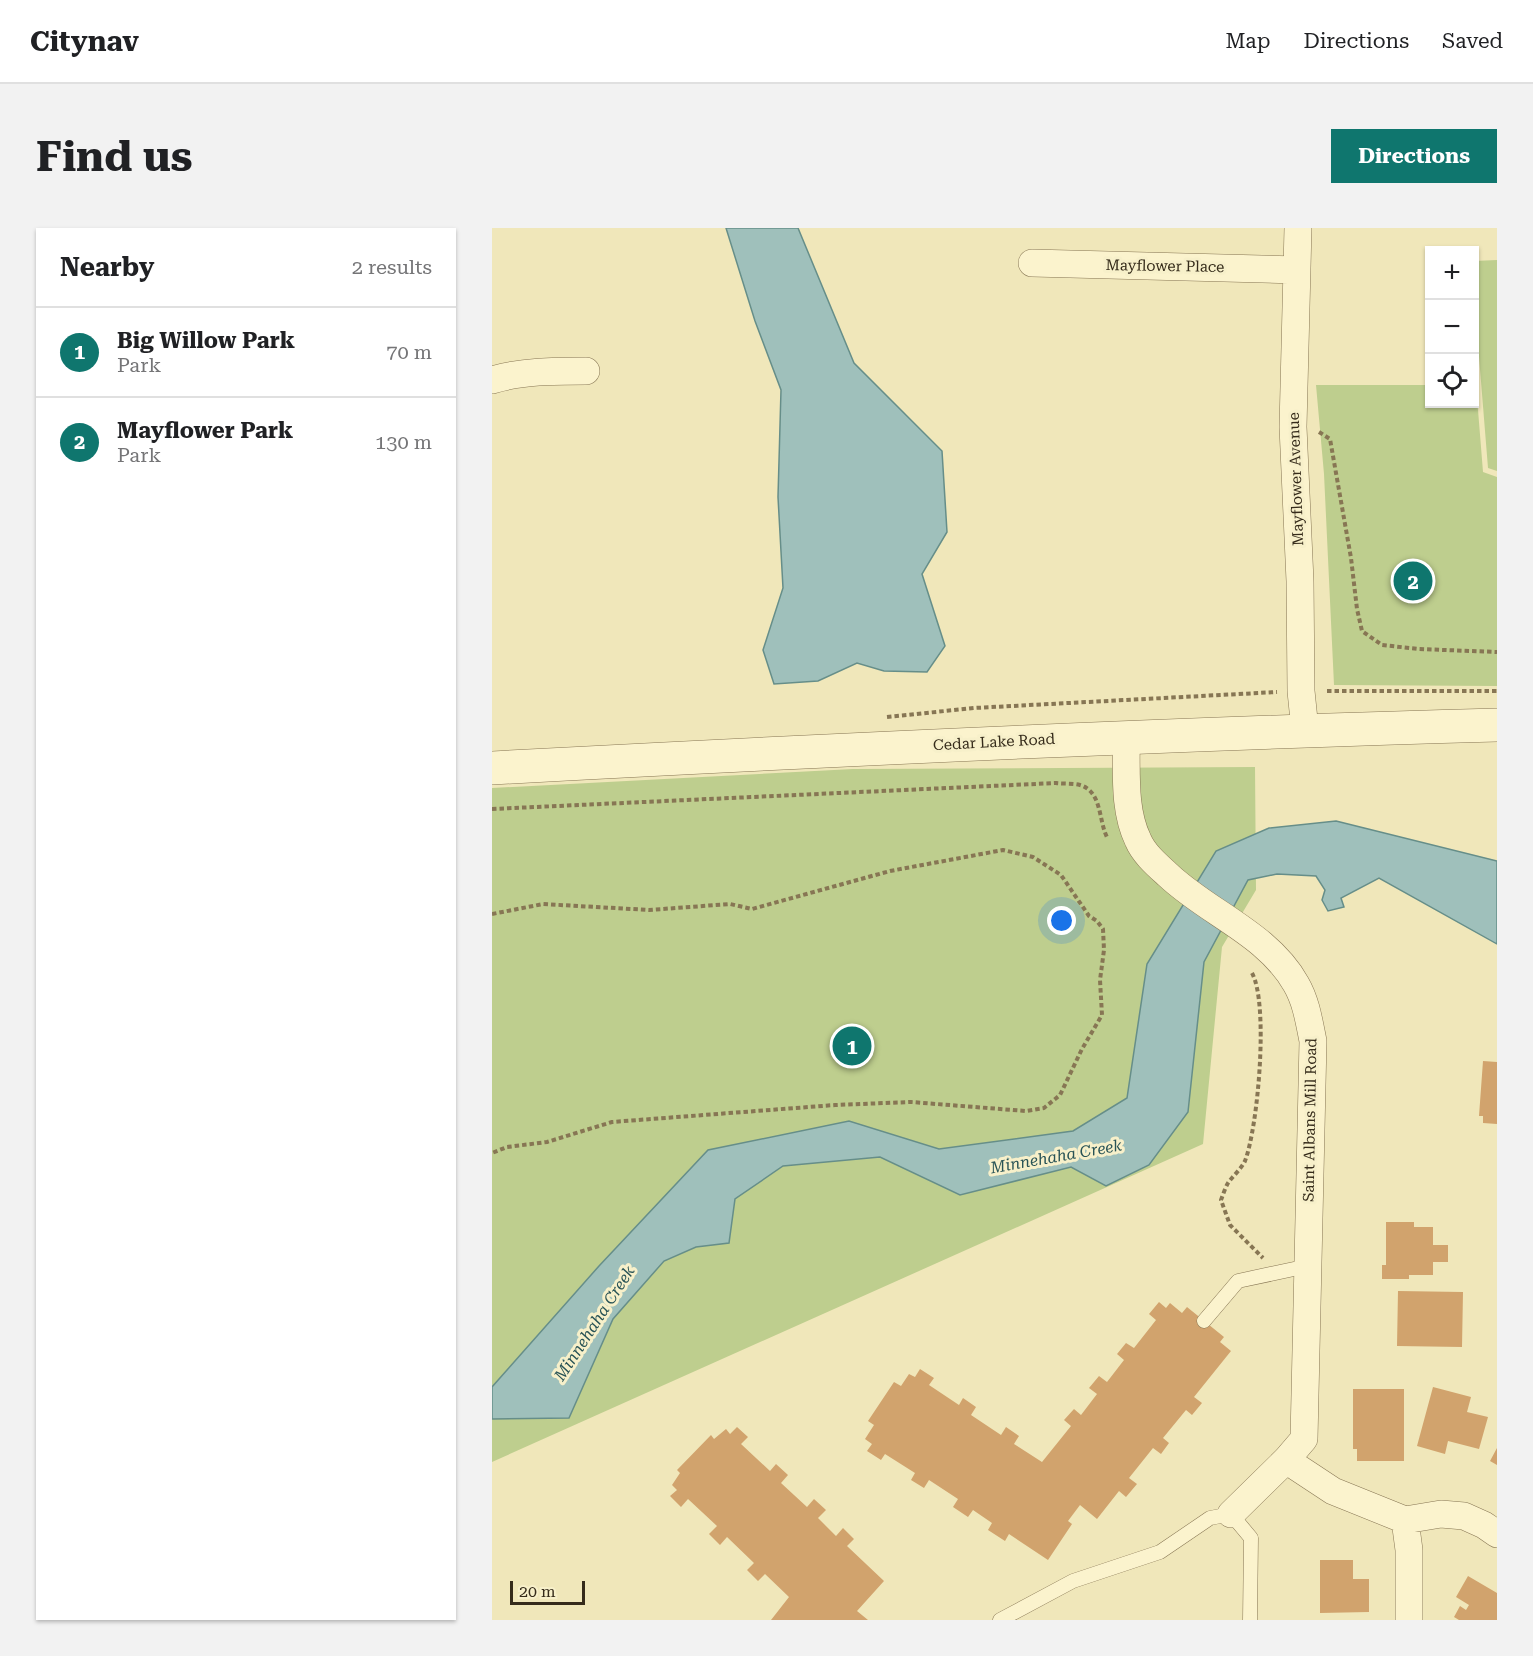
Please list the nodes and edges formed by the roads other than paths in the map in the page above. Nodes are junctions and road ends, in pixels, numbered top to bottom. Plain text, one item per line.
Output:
1 (1298, 228) edge
2 (1032, 263) dead end
3 (1297, 270) junction
4 (586, 371) dead end
5 (492, 380) edge
6 (1497, 725) edge
7 (1305, 730) junction
8 (1126, 737) junction
9 (492, 768) edge
10 (1308, 1266) junction
11 (1204, 1321) dead end
12 (1286, 1460) junction
13 (1232, 1514) junction
14 (1405, 1520) junction
15 (1497, 1534) edge
16 (1000, 1620) edge
17 (1250, 1620) edge
18 (1409, 1620) edge

1 - 3 street, Mayflower Avenue
2 - 3 street, Mayflower Place
3 - 7 street, Mayflower Avenue
4 - 5 street
6 - 7 street, Cedar Lake Road
7 - 8 street, Cedar Lake Road
8 - 9 street, Cedar Lake Road
8 - 10 street, Saint Albans Mill Road
10 - 11 lane
10 - 12 street, Saint Albans Mill Road
12 - 13 street, Saint Albans Mill Road
12 - 14 street
13 - 16 lane, Saint Albans Mill Road
13 - 17 lane
14 - 15 street
14 - 18 street

